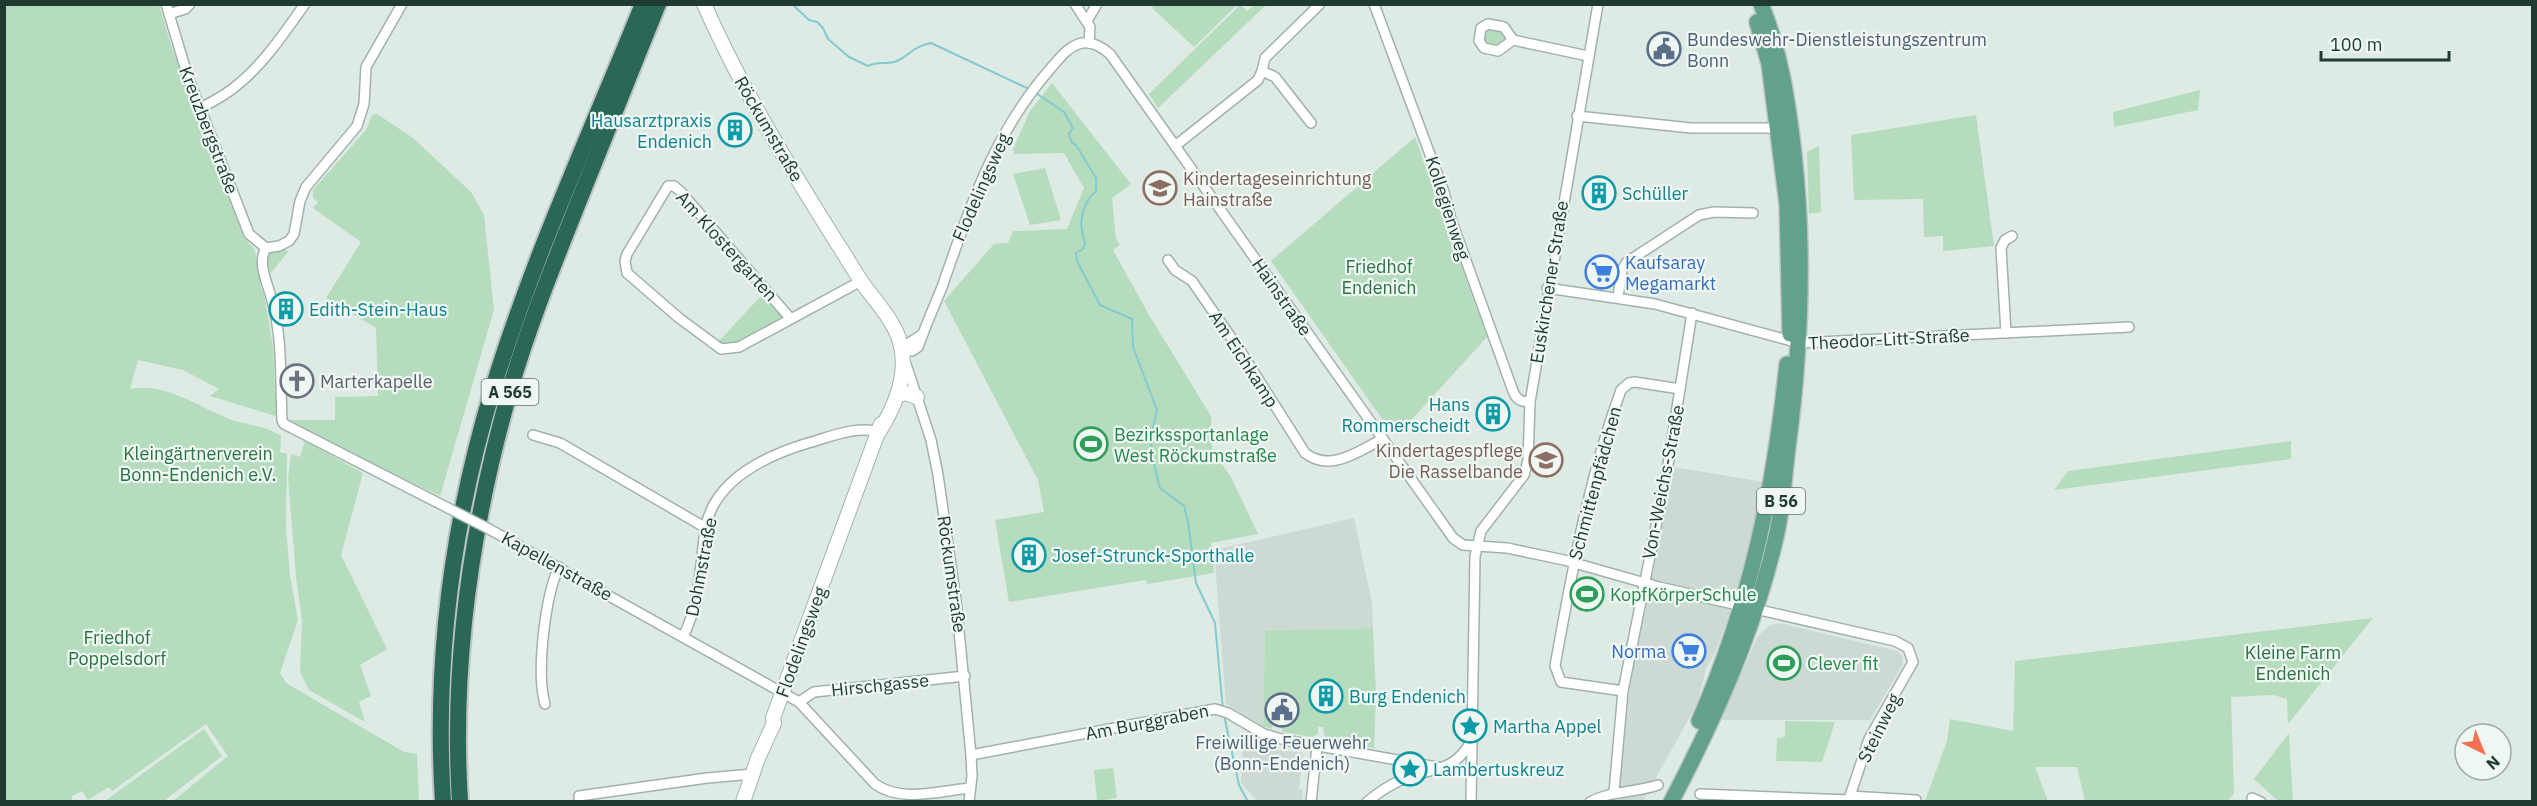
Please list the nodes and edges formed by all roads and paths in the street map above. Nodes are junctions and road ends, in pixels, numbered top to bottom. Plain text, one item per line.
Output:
1 (190, 4) edge
2 (305, 4) edge
3 (402, 4) edge
4 (643, 4) edge
5 (658, 4) edge
6 (704, 4) edge
7 (1075, 4) edge
8 (1098, 4) edge
9 (1320, 4) edge
10 (1374, 4) edge
11 (1598, 4) edge
12 (1750, 4) edge
13 (1761, 4) edge
14 (167, 9) edge
15 (1087, 21) junction
16 (1513, 40) dead end
17 (1089, 43) junction
18 (1588, 56) junction
19 (1262, 71) junction
20 (201, 108) junction
21 (1577, 116) junction
22 (1311, 123) dead end
23 (1785, 127) junction
24 (1175, 146) junction
25 (1754, 213) dead end
26 (2012, 236) dead end
27 (266, 248) junction
28 (1168, 260) dead end
29 (861, 281) junction
30 (1547, 288) junction
31 (1618, 297) junction
32 (1692, 313) junction
33 (790, 318) junction
34 (2129, 327) dead end
35 (2006, 333) junction
36 (1794, 342) junction
37 (903, 354) junction
38 (1680, 389) junction
39 (897, 396) junction
40 (917, 397) junction
41 (1530, 402) junction
42 (879, 432) junction
43 (532, 435) dead end
44 (1383, 439) junction
45 (706, 528) junction
46 (1478, 547) junction
47 (1573, 563) junction
48 (559, 567) junction
49 (1645, 582) junction
50 (1749, 607) junction
51 (683, 637) junction
52 (965, 675) junction
53 (1623, 691) junction
54 (783, 693) junction
55 (799, 702) junction
56 (545, 704) dead end
57 (1471, 741) junction
58 (1317, 747) junction
59 (971, 755) junction
60 (1457, 761) junction
61 (1442, 768) junction
62 (1472, 769) junction
63 (753, 774) junction
64 (1658, 785) dead end
65 (969, 788) junction
66 (1614, 792) junction
67 (1700, 794) dead end
68 (917, 797) edge
69 (579, 799) edge
70 (1849, 799) edge
71 (1916, 800) dead end
72 (443, 801) edge
73 (460, 801) edge
74 (743, 801) edge
75 (969, 801) edge
76 (1311, 801) edge
77 (1367, 801) edge
78 (1471, 801) edge
79 (1590, 801) edge
80 (1659, 801) edge
81 (1671, 801) edge

1 - 14 street
2 - 20 street
3 - 27 street
4 - 72 highway, A 565
5 - 73 highway, A 565
6 - 29 street, Röckumstraße
7 - 15 street
8 - 15 street
9 - 19 street
10 - 41 street, Kollegienweg
11 - 18 street, Euskirchener Straße
12 - 23 main road, B 56
13 - 23 main road, B 56
14 - 20 street, Kreuzbergstraße
15 - 17 street
16 - 18 street
17 - 24 street, Hainstraße
17 - 37 street, Flodelingsweg
18 - 21 street, Euskirchener Straße
19 - 22 street
19 - 24 street
20 - 27 street, Kreuzbergstraße
21 - 23 street
21 - 30 street, Euskirchener Straße
23 - 36 main road, B 56
24 - 44 street, Hainstraße
25 - 31 street
26 - 35 street
27 - 48 street, Kapellenstraße, bridge
28 - 44 street, Am Eichkamp
29 - 33 street, Am Klostergarten
29 - 37 street, Röckumstraße
30 - 31 street, Theodor-Litt-Straße
30 - 41 street, Euskirchener Straße
31 - 32 street, Theodor-Litt-Straße
32 - 36 street, Theodor-Litt-Straße
32 - 38 street, Von-Weichs-Straße
33 - 33 street, Am Klostergarten
34 - 35 street, Theodor-Litt-Straße
35 - 36 street, Theodor-Litt-Straße
36 - 50 main road, B 56
37 - 39 street, Flodelingsweg
37 - 40 street, Röckumstraße
37 - 42 street, Flodelingsweg
38 - 47 street, Schmittenpfädchen
38 - 49 street, Von-Weichs-Straße
39 - 40 street
39 - 42 street, Flodelingsweg
40 - 52 street, Röckumstraße
41 - 46 street, Euskirchener Straße
42 - 45 street, Dohmstraße
42 - 54 street, Flodelingsweg
43 - 45 street
44 - 46 street, Hainstraße
45 - 51 street, Dohmstraße
46 - 47 street
46 - 57 street, Euskirchener Straße
47 - 49 street
47 - 53 street, Schmittenpfädchen
48 - 51 street, Kapellenstraße
48 - 56 street
49 - 50 street
49 - 53 street, Von-Weichs-Straße
50 - 70 street, Steinweg
50 - 80 main road, B 56
50 - 81 main road, B 56
51 - 54 street, Kapellenstraße
52 - 55 street, Hirschgasse
52 - 59 street, Röckumstraße
53 - 66 street, Von-Weichs-Straße
54 - 55 street, Kapellenstraße
54 - 63 street, Flodelingsweg
55 - 68 street, Kapellenstraße
57 - 60 street
57 - 62 street, Euskirchener Straße
58 - 59 street, Am Burggraben
58 - 61 street, Am Burggraben
58 - 76 street
59 - 65 street, Röckumstraße
60 - 61 street
60 - 62 street
61 - 77 street
62 - 78 street, Euskirchener Straße
63 - 69 street
63 - 74 street, Flodelingsweg
64 - 66 street
65 - 68 street, Kapellenstraße
65 - 75 street, Röckumstraße
66 - 79 street
67 - 70 street
70 - 71 street

